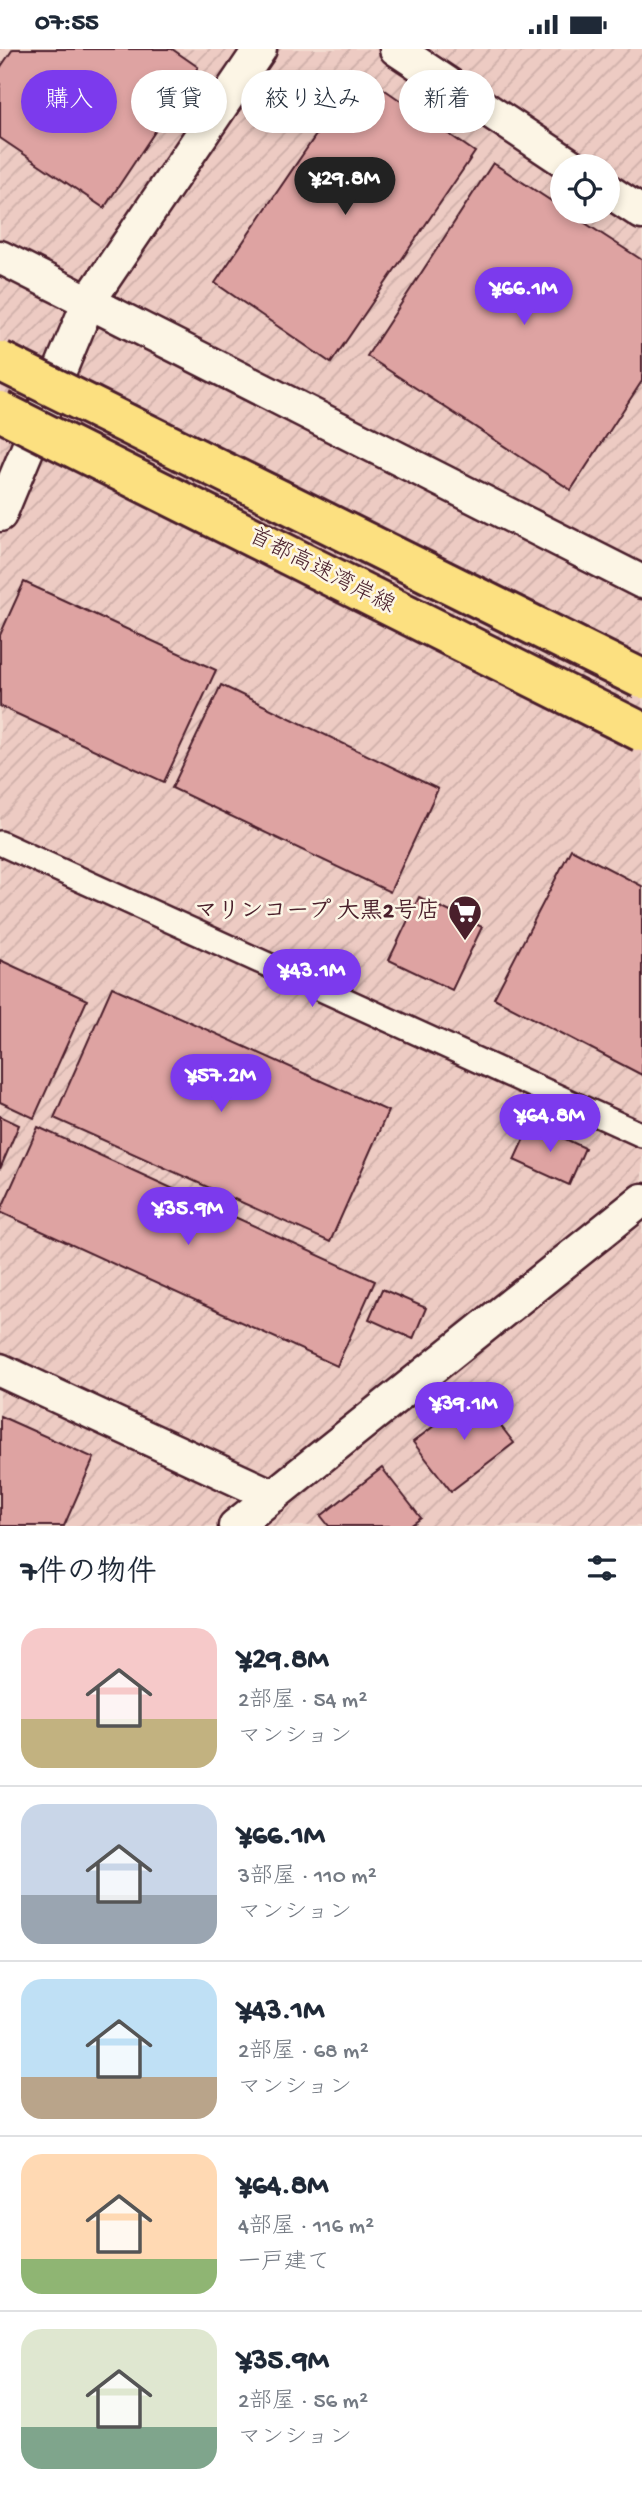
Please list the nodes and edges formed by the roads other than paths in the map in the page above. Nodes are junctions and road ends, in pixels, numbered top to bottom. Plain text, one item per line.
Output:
1 (260, 49) edge
2 (396, 49) edge
3 (554, 154) edge
4 (620, 199) edge
5 (642, 213) edge
6 (0, 257) edge
7 (89, 301) junction
8 (0, 362) edge
9 (0, 411) edge
10 (0, 515) edge
11 (642, 582) edge
12 (642, 679) edge
13 (642, 732) edge
14 (0, 843) edge
15 (642, 1135) edge
16 (642, 1200) edge
17 (0, 1370) edge
18 (272, 1496) junction
19 (235, 1526) edge

1 - 7 street
2 - 3 street
4 - 5 street
6 - 7 street
7 - 10 street
7 - 11 street
8 - 12 highway, 首都高速湾岸線, bridge
9 - 13 highway, 首都高速湾岸線, bridge
14 - 15 street
16 - 18 street
17 - 18 street
18 - 19 street

